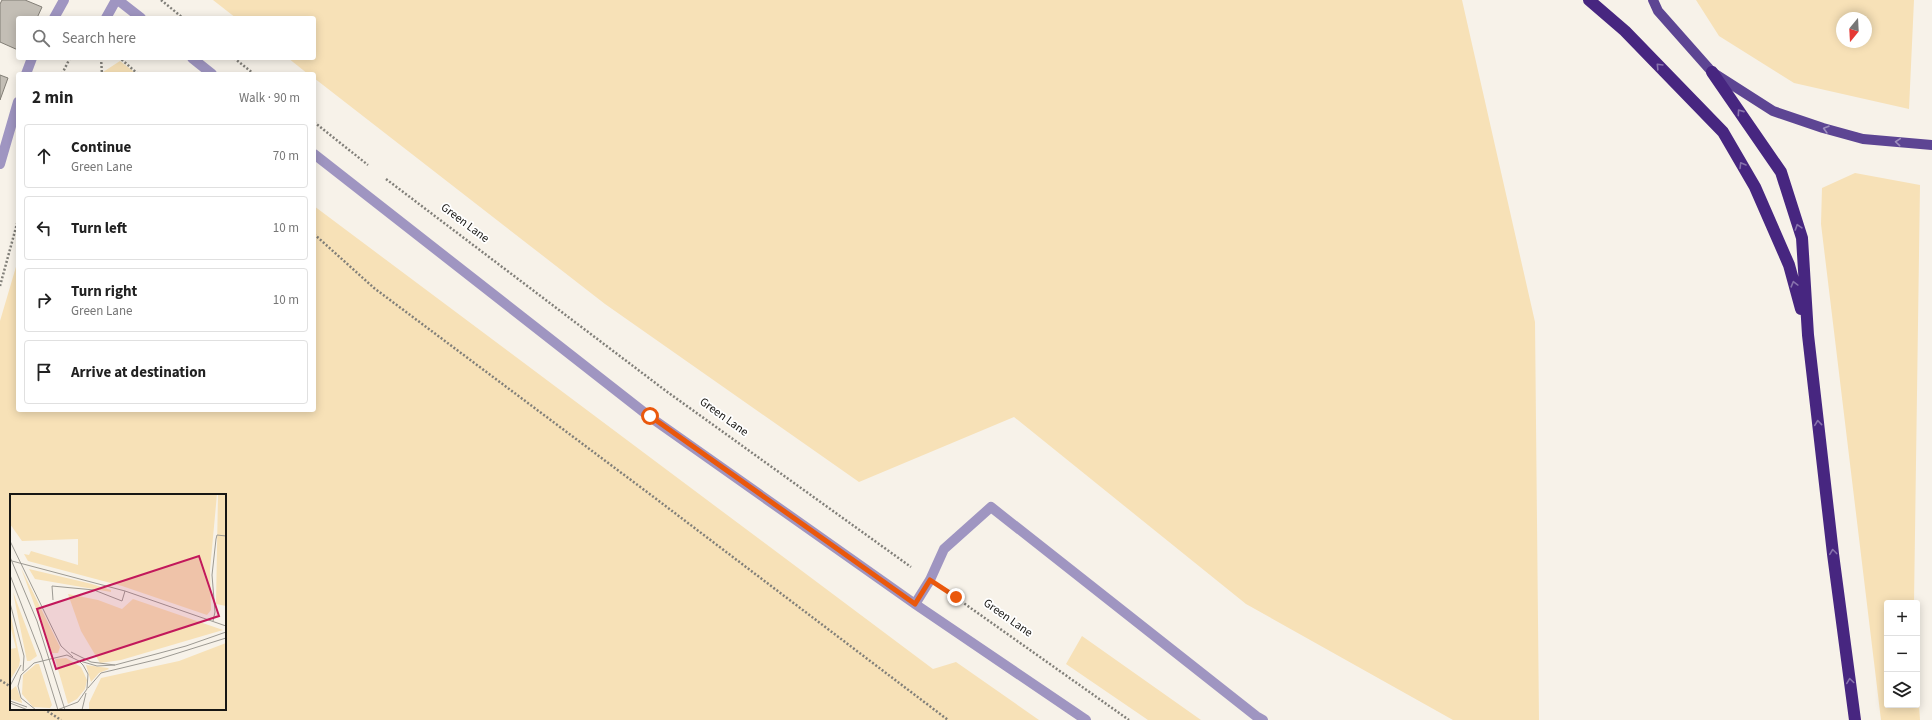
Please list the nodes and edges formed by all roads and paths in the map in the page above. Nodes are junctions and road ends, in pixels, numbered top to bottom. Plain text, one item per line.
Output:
1 (64, 0) edge
2 (117, 0) edge
3 (161, 0) edge
4 (1589, 0) edge
5 (1644, 0) edge
6 (1653, 0) edge
7 (1658, 11) junction
8 (55, 16) edge
9 (107, 16) edge
10 (137, 16) edge
11 (181, 16) edge
12 (31, 60) edge
13 (69, 60) edge
14 (101, 60) edge
15 (122, 60) edge
16 (194, 60) edge
17 (236, 60) edge
18 (27, 72) edge
19 (63, 72) edge
20 (102, 72) edge
21 (136, 72) edge
22 (210, 72) edge
23 (252, 72) edge
24 (1712, 72) junction
25 (16, 109) edge
26 (316, 124) edge
27 (1932, 145) edge
28 (316, 156) edge
29 (0, 164) edge
30 (374, 170) dead end
31 (380, 174) dead end
32 (16, 227) edge
33 (316, 236) edge
34 (0, 286) edge
35 (1808, 335) junction
36 (930, 580) junction
37 (915, 604) junction
38 (0, 680) edge
39 (10, 686) edge
40 (46, 710) edge
41 (61, 720) edge
42 (948, 720) edge
43 (1086, 720) edge
44 (1129, 720) edge
45 (1263, 720) edge
46 (1855, 720) edge

1 - 8 street
2 - 9 street
2 - 10 street
3 - 11 path
35 -> 4 highway
5 - 7 main road
6 - 7 main road
7 - 24 main road
12 - 18 street
13 - 19 path
14 - 20 path
15 - 21 path
16 - 22 street
17 - 23 path
27 -> 24 main road
35 -> 24 highway
25 - 29 street
26 - 30 path
28 - 37 street
31 - 36 path, Green Lane
32 - 34 path
33 - 42 path
46 -> 35 highway
36 - 37 street
36 - 44 path, Green Lane
36 - 45 street
37 - 43 street
38 - 39 path
40 - 41 path

